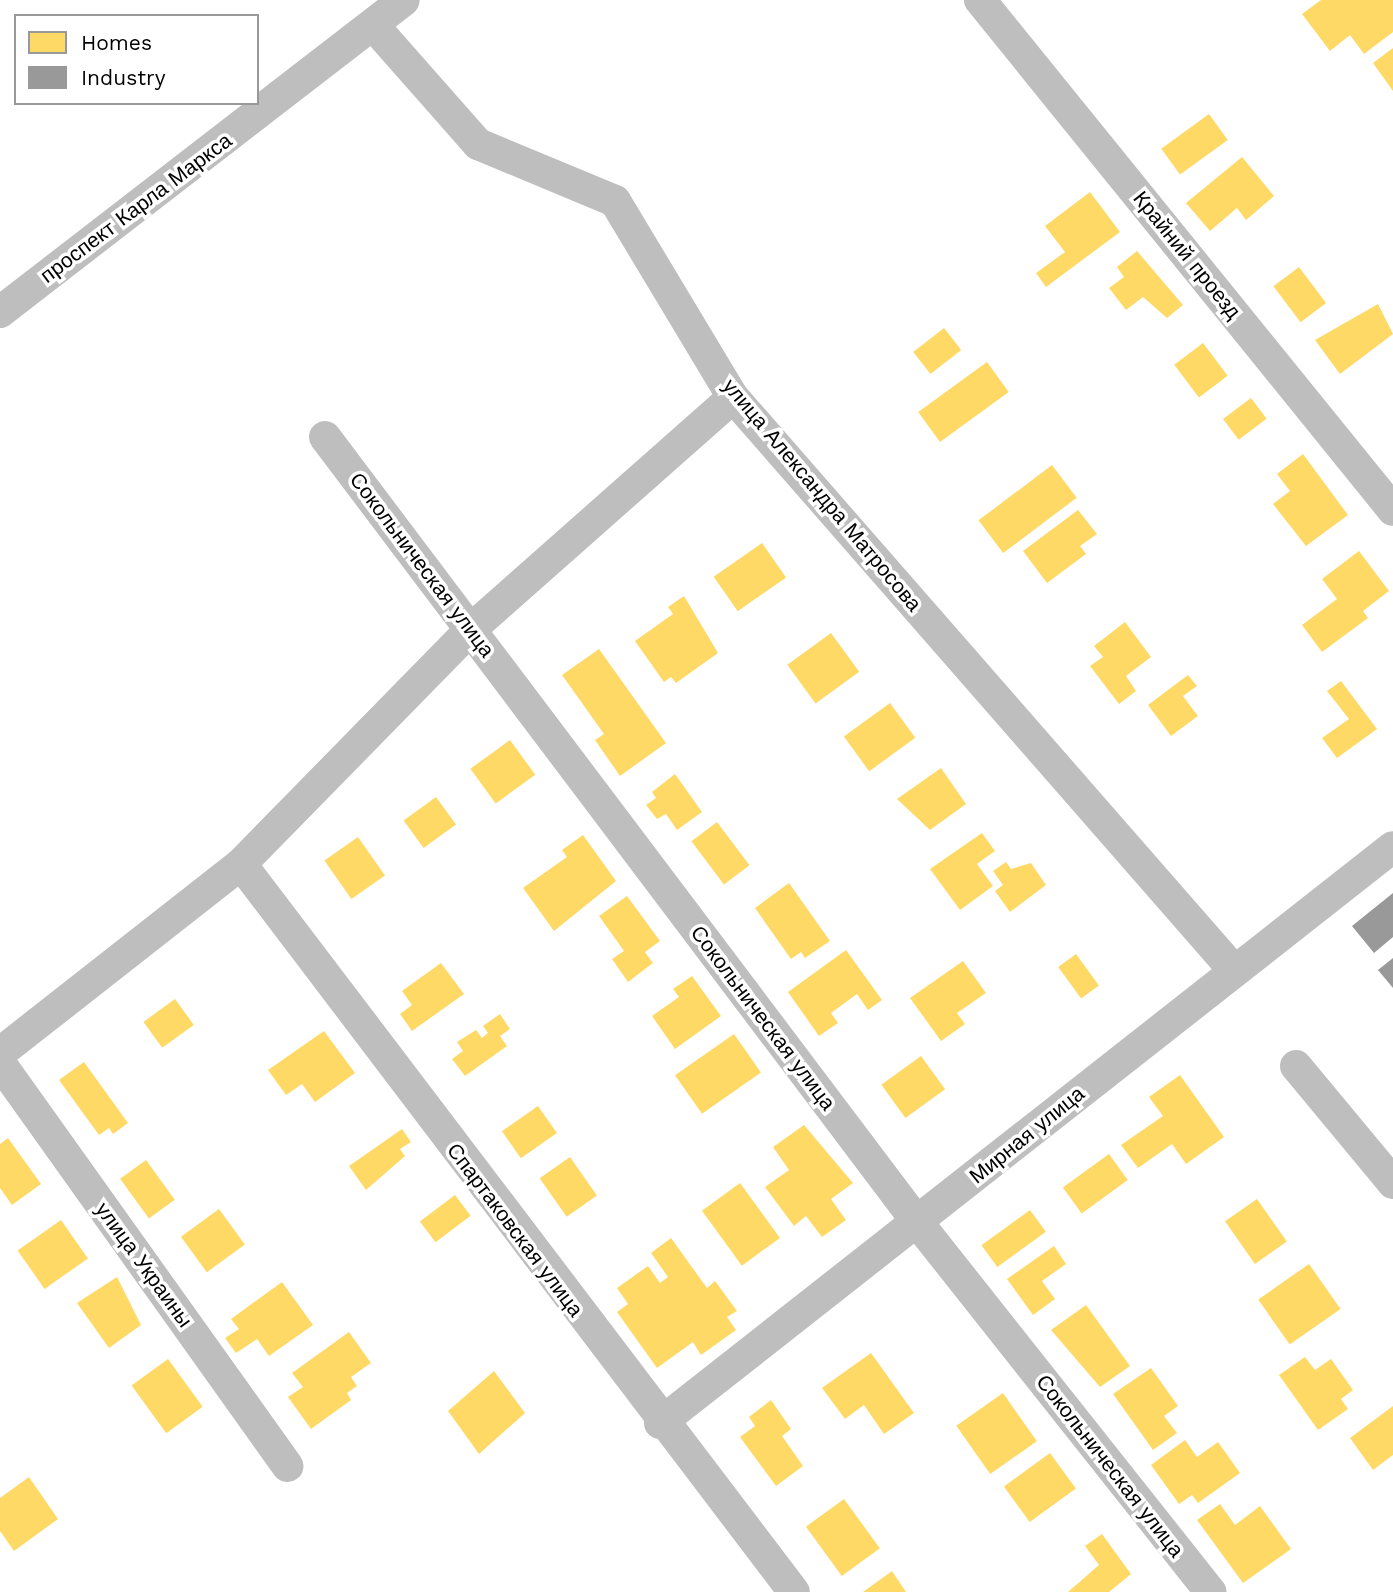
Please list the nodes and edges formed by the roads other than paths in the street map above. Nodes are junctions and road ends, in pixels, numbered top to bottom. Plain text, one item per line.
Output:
1 (404, 0) edge
2 (980, 0) edge
3 (373, 24) junction
4 (0, 312) edge
5 (733, 397) junction
6 (325, 437) dead end
7 (1393, 510) edge
8 (470, 630) junction
9 (1393, 847) edge
10 (241, 864) junction
11 (1232, 968) junction
12 (0, 1053) edge
13 (0, 1063) edge
14 (1296, 1066) dead end
15 (1393, 1183) edge
16 (918, 1223) junction
17 (660, 1423) junction
18 (287, 1466) dead end
19 (794, 1592) edge
20 (1210, 1592) edge

1 - 3 street, проспект Карла Маркса
2 - 7 street, Крайний проезд
3 - 4 street, проспект Карла Маркса
3 - 5 street, улица Александра Матросова
5 - 8 street
5 - 11 street, улица Александра Матросова
6 - 8 street, Сокольническая улица
8 - 10 street
8 - 16 street, Сокольническая улица
9 - 11 street, Мирная улица
10 - 12 street
10 - 17 street, Спартаковская улица
11 - 16 street, Мирная улица
13 - 18 street, улица Украины
14 - 15 street
16 - 17 street, Мирная улица
16 - 20 street, Сокольническая улица
17 - 19 street, Спартаковская улица

